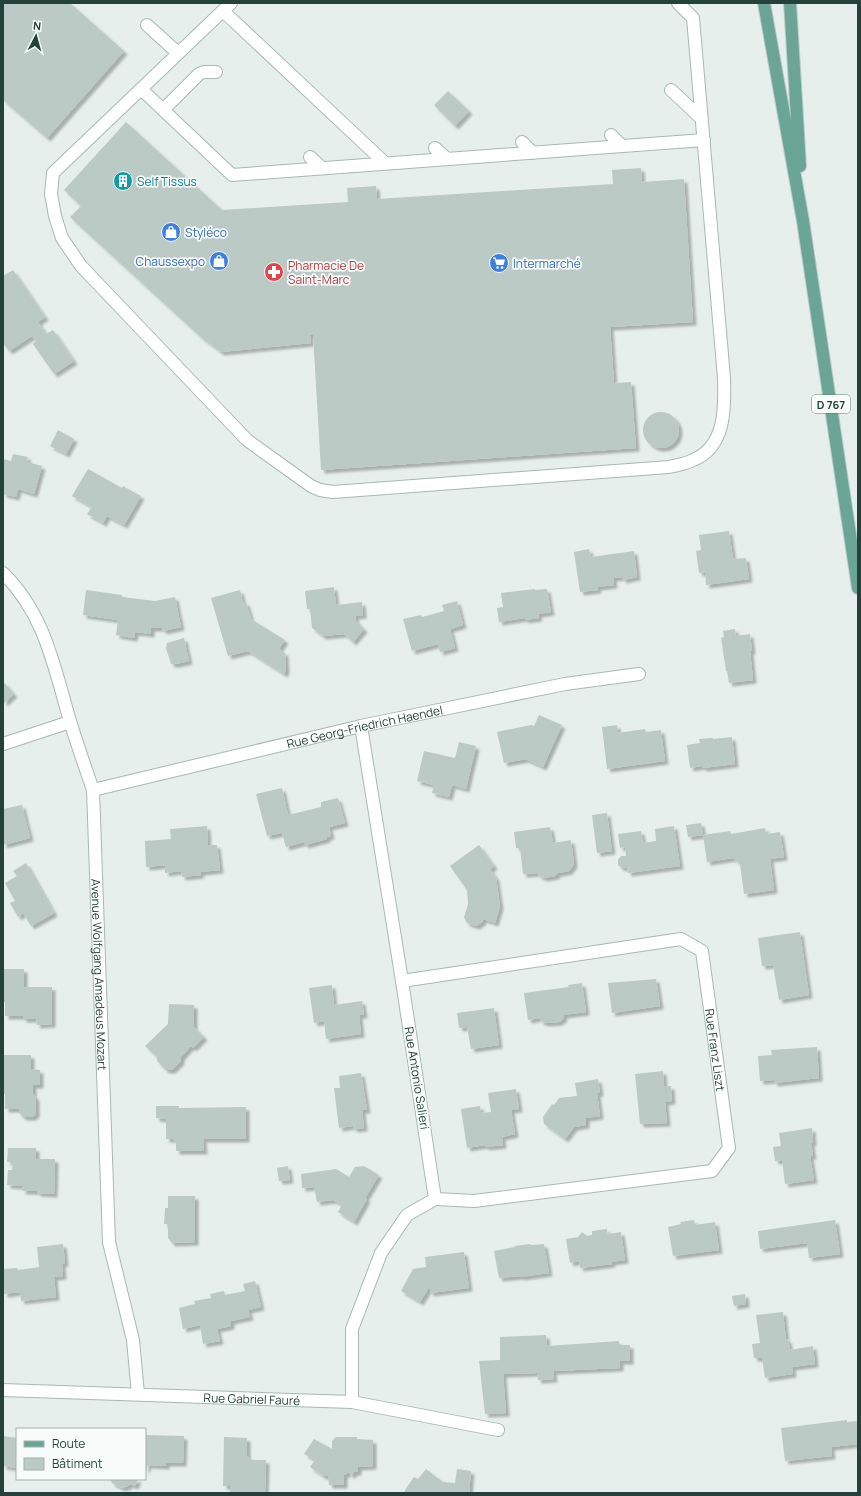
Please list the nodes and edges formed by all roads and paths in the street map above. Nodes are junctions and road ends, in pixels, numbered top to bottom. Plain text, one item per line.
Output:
1 (678, 3) edge
2 (764, 3) edge
3 (790, 3) edge
4 (227, 7) edge
5 (147, 25) dead end
6 (178, 54) junction
7 (216, 72) dead end
8 (141, 89) junction
9 (671, 90) dead end
10 (163, 110) junction
11 (702, 119) junction
12 (611, 135) dead end
13 (704, 140) junction
14 (522, 142) dead end
15 (622, 146) junction
16 (435, 148) dead end
17 (533, 153) junction
18 (310, 157) dead end
19 (447, 159) junction
20 (385, 163) junction
21 (322, 168) junction
22 (803, 221) junction
23 (3, 573) edge
24 (858, 588) edge
25 (639, 674) dead end
26 (70, 722) junction
27 (361, 726) junction
28 (3, 744) edge
29 (93, 790) junction
30 (402, 980) junction
31 (435, 1199) junction
32 (3, 1390) edge
33 (138, 1394) junction
34 (352, 1402) junction
35 (498, 1430) dead end

1 - 11 street
2 - 22 main road, D 767
3 - 22 main road, D 767
4 - 6 street
4 - 20 street
5 - 6 street
6 - 8 street
7 - 10 street
8 - 10 street
8 - 13 street
9 - 11 street
10 - 21 street
11 - 13 street
12 - 15 street
13 - 15 street
14 - 17 street
15 - 17 street
16 - 19 street
17 - 19 street
18 - 21 street
19 - 20 street
20 - 21 street
22 - 24 main road, D 767
23 - 26 street, Avenue Wolfgang Amadeus Mozart
25 - 27 street, Rue Georg-Friedrich Haendel
26 - 28 street
26 - 29 street, Avenue Wolfgang Amadeus Mozart
27 - 29 street, Rue Georg-Friedrich Haendel
27 - 30 street, Rue Antonio Salieri
29 - 33 street, Avenue Wolfgang Amadeus Mozart
30 - 31 street, Rue Antonio Salieri
30 - 31 street, Rue Franz Liszt
31 - 34 street
32 - 33 street, Rue Gabriel Fauré
33 - 34 street, Rue Gabriel Fauré
34 - 35 street, Rue Gabriel Fauré

